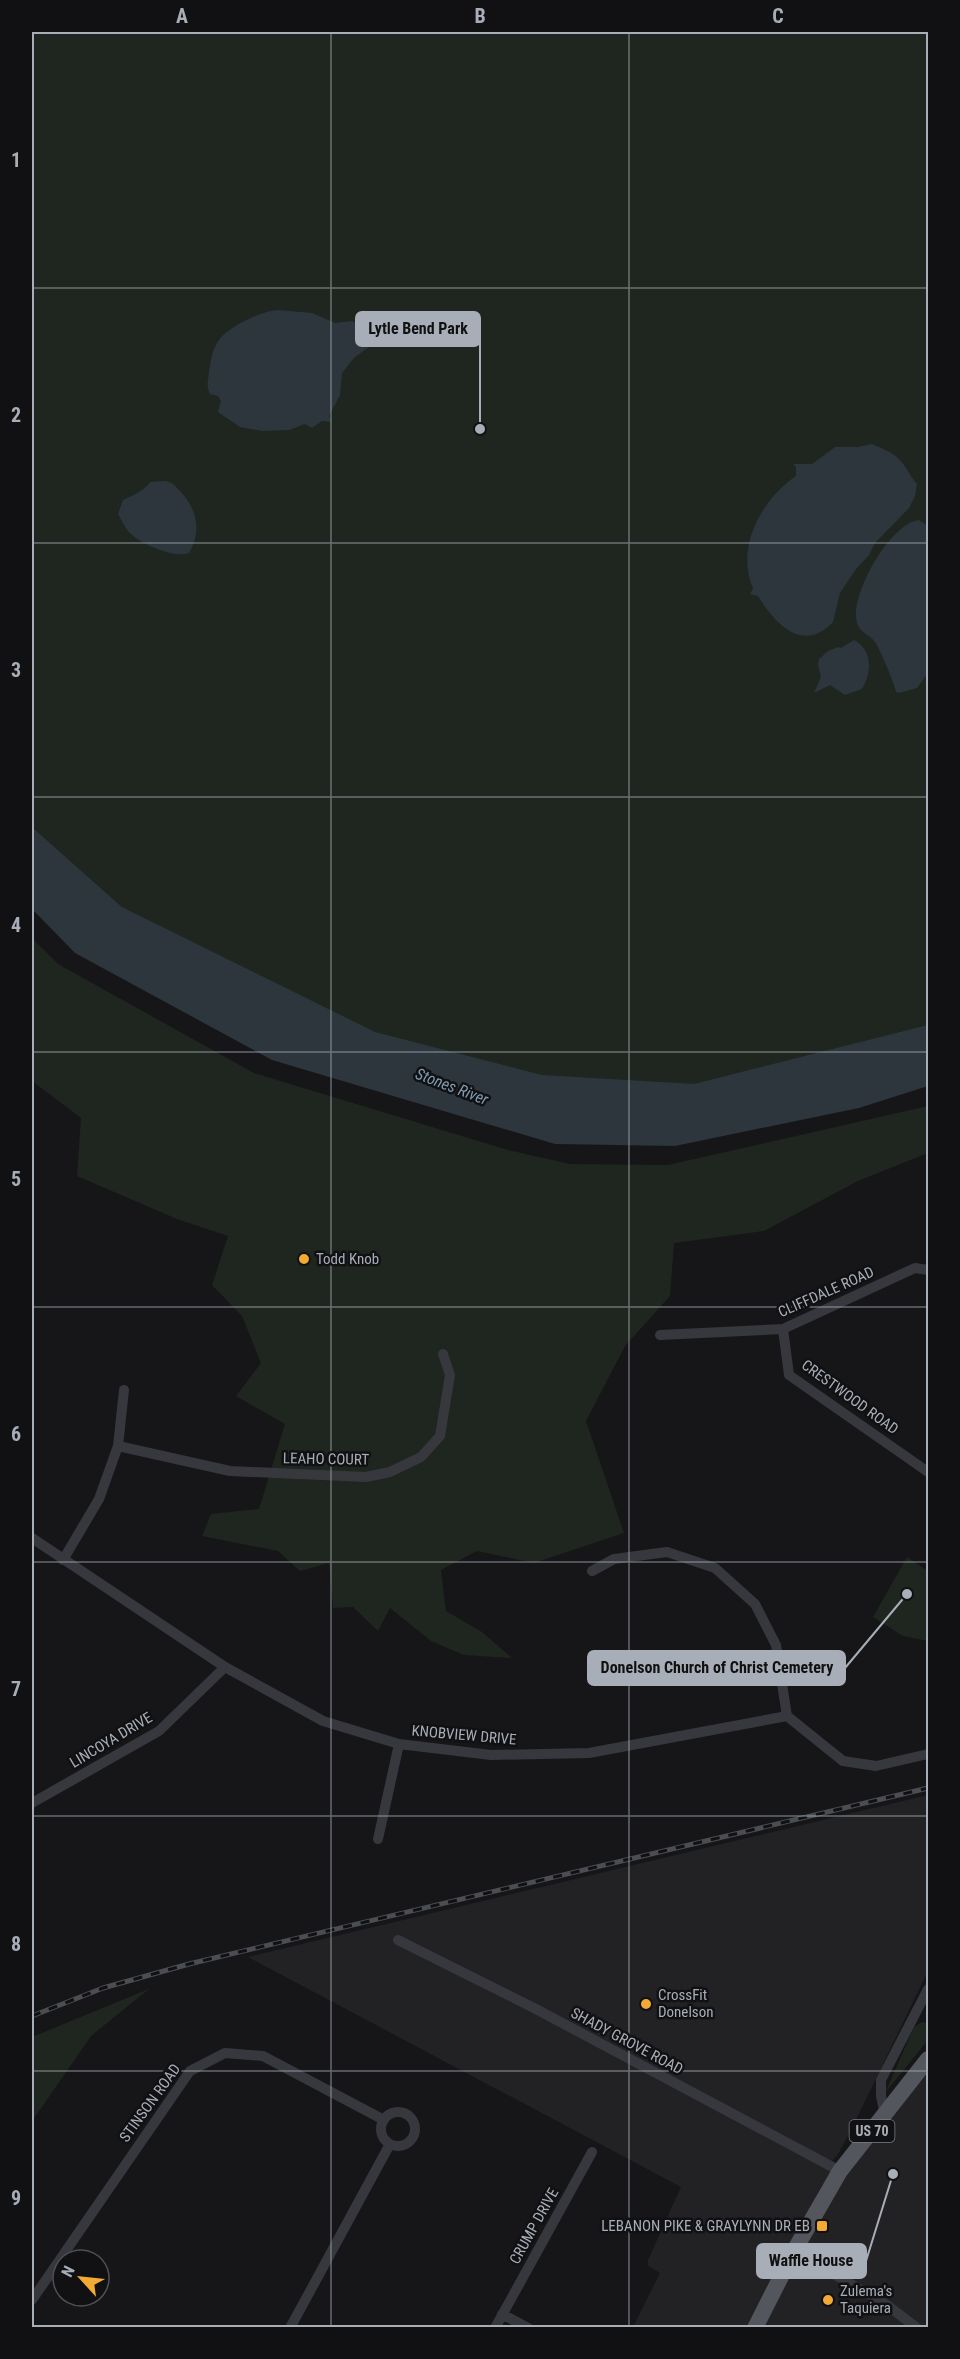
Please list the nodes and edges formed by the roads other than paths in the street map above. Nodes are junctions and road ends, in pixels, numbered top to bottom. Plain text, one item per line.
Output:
1 (928, 1270) edge
2 (783, 1329) junction
3 (660, 1335) dead end
4 (443, 1354) dead end
5 (124, 1390) dead end
6 (118, 1446) junction
7 (928, 1472) edge
8 (32, 1539) edge
9 (63, 1560) junction
10 (592, 1571) dead end
11 (225, 1667) junction
12 (787, 1716) junction
13 (399, 1744) junction
14 (928, 1754) edge
15 (32, 1803) edge
16 (378, 1839) dead end
17 (398, 1940) dead end
18 (927, 1996) edge
19 (928, 2059) edge
20 (885, 2115) junction
21 (384, 2120) junction
22 (390, 2144) junction
23 (592, 2152) dead end
24 (840, 2171) junction
25 (794, 2251) junction
26 (32, 2300) edge
27 (502, 2314) junction
28 (290, 2328) edge
29 (495, 2328) edge
30 (528, 2328) edge
31 (755, 2328) edge
32 (917, 2328) edge

1 - 2 street, CLIFFDALE ROAD
2 - 3 street, CLIFFDALE ROAD
2 - 7 street, CRESTWOOD ROAD
4 - 6 street, LEAHO COURT
5 - 6 street
6 - 9 street
8 - 9 street, KNOBVIEW DRIVE
9 - 11 street, KNOBVIEW DRIVE
10 - 12 street
11 - 13 street, KNOBVIEW DRIVE
11 - 15 street, LINCOYA DRIVE
12 - 13 street, KNOBVIEW DRIVE
12 - 14 street
13 - 16 street
17 - 24 street, SHADY GROVE ROAD
18 - 20 street
19 - 20 main road, US 70
20 - 24 main road, US 70
21 - 22 street
21 - 22 street
21 - 26 street, STINSON ROAD
22 - 28 street
23 - 27 street, CRUMP DRIVE
24 - 25 main road, US 70
25 - 31 main road, US 70
25 - 32 street
27 - 29 street, CRUMP DRIVE
27 - 30 street

